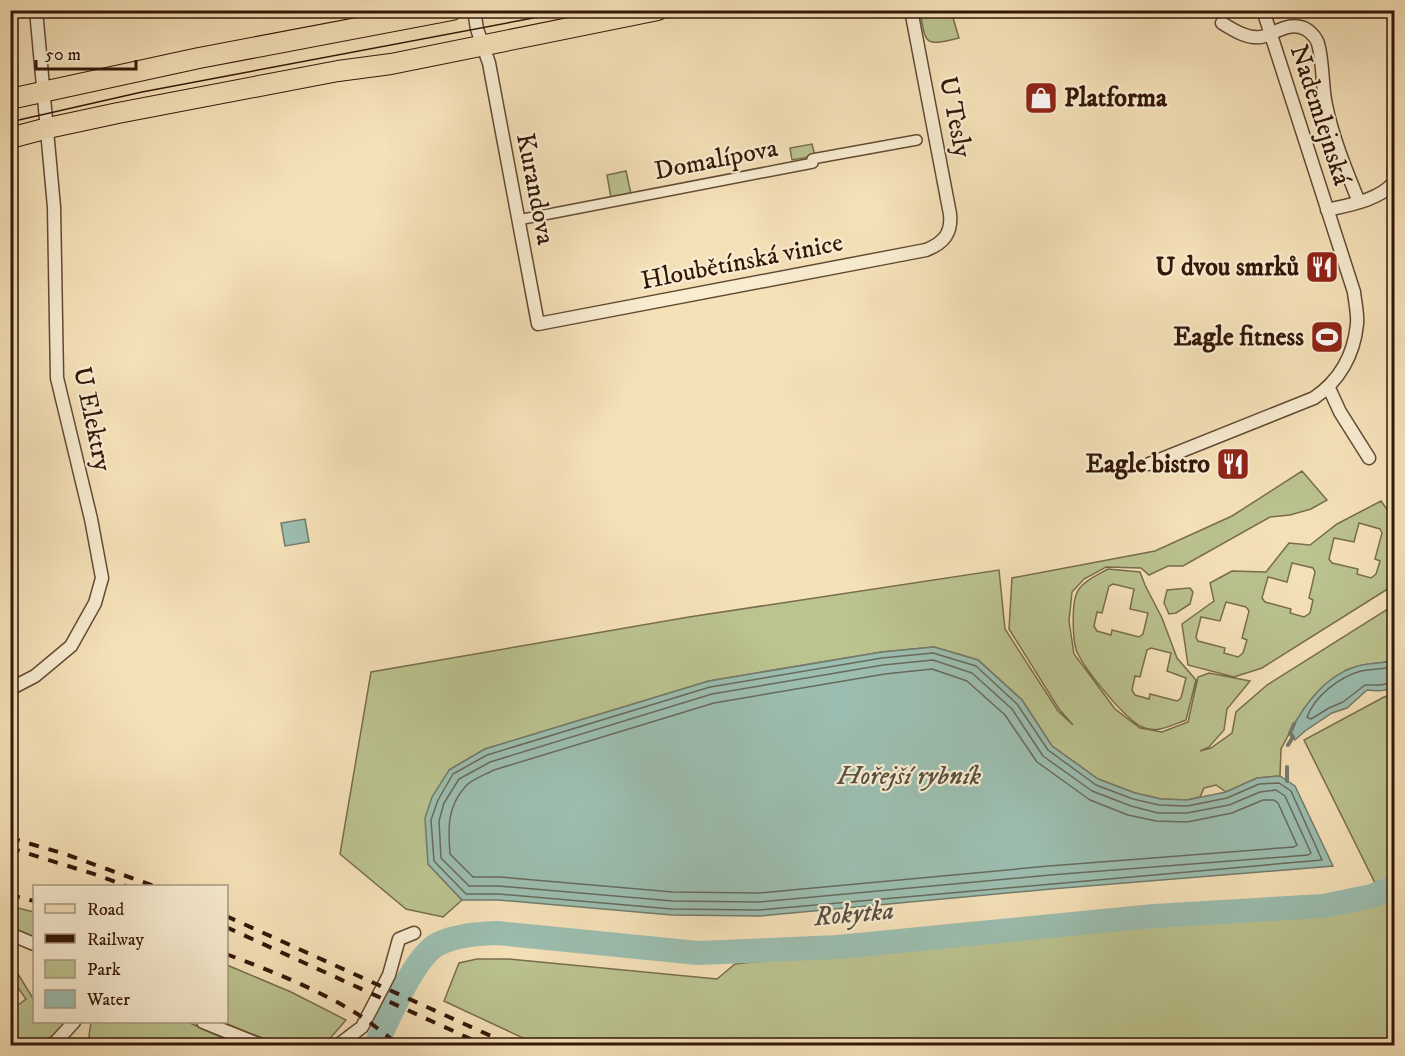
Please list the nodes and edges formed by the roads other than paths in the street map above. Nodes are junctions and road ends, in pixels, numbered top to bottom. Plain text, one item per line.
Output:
1 (36, 10) edge
2 (452, 10) edge
3 (474, 10) edge
4 (658, 10) edge
5 (911, 10) edge
6 (1263, 10) edge
7 (1222, 23) dead end
8 (1270, 33) junction
9 (486, 54) junction
10 (43, 92) junction
11 (10, 99) edge
12 (48, 128) junction
13 (10, 138) edge
14 (917, 140) dead end
15 (1394, 168) edge
16 (1395, 175) edge
17 (1395, 182) edge
18 (1359, 202) junction
19 (1327, 210) junction
20 (518, 220) junction
21 (949, 233) joint
22 (538, 324) joint
23 (1329, 388) junction
24 (1370, 458) dead end
25 (1149, 464) dead end
26 (10, 689) edge
27 (414, 933) dead end
28 (10, 934) edge
29 (33, 944) edge
30 (73, 1023) edge
31 (206, 1023) edge
32 (52, 1046) edge
33 (263, 1046) edge
34 (338, 1046) edge

1 - 10 street, U Elektry
2 - 10 main road
3 - 9 street, Kurandova
4 - 9 main road
5 - 21 street, U Tesly
6 - 8 street, Nademlejnská
7 - 8 street, Nademlejnská
8 - 18 street, Nademlejnská
8 - 19 street, Nademlejnská
9 - 12 main road
9 - 20 street, Kurandova
10 - 11 main road
10 - 12 street, U Elektry
12 - 13 main road
12 - 26 street, U Elektry
14 - 20 street, Domalípova
15 - 16 street, Nademlejnská
17 - 18 street, Nademlejnská
18 - 19 street, Nademlejnská
19 - 23 street, Nademlejnská
20 - 22 street, Kurandova
21 - 22 street, Hloubětínská vinice
23 - 24 street
23 - 25 street, Nademlejnská
27 - 34 street
28 - 29 street
30 - 32 street
31 - 33 street

